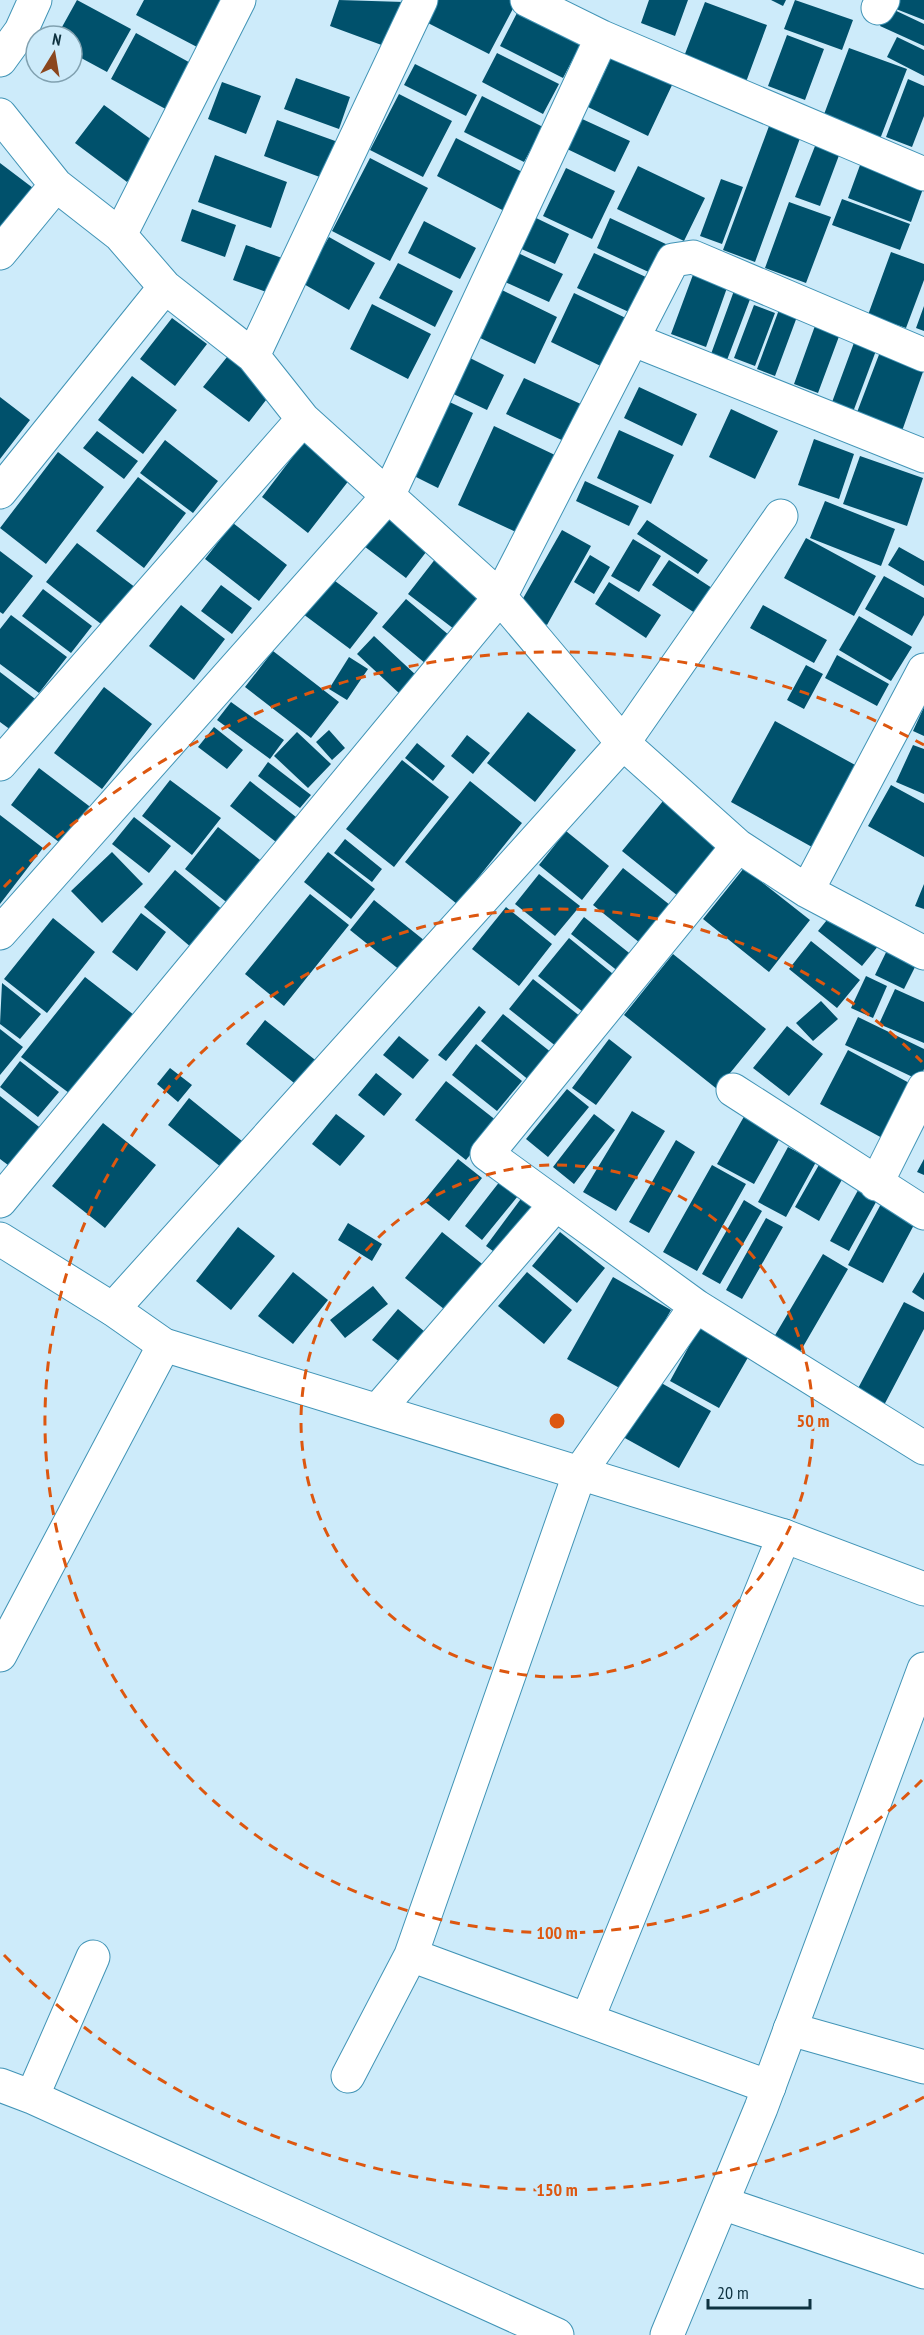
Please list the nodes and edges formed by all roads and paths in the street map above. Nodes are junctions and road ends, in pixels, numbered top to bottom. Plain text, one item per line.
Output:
1 (35, 0) edge
2 (239, 0) edge
3 (422, 0) edge
4 (527, 0) edge
5 (602, 37) junction
6 (0, 60) edge
7 (0, 115) edge
8 (924, 174) edge
9 (56, 185) junction
10 (120, 235) junction
11 (0, 253) edge
12 (165, 287) junction
13 (634, 340) junction
14 (924, 355) edge
15 (253, 356) junction
16 (303, 419) junction
17 (924, 456) edge
18 (0, 492) edge
19 (388, 496) junction
20 (781, 516) dead end
21 (500, 597) junction
22 (924, 670) edge
23 (623, 743) junction
24 (0, 764) edge
25 (738, 846) junction
26 (807, 891) junction
27 (0, 933) edge
28 (924, 953) edge
29 (924, 1088) edge
30 (734, 1090) dead end
31 (876, 1184) junction
32 (0, 1201) edge
33 (556, 1204) junction
34 (924, 1213) edge
35 (3, 1250) edge
36 (696, 1306) junction
37 (113, 1309) junction
38 (164, 1344) junction
39 (378, 1410) junction
40 (924, 1448) edge
41 (580, 1472) junction
42 (784, 1536) junction
43 (924, 1589) edge
44 (0, 1655) edge
45 (924, 1669) edge
46 (411, 1955) junction
47 (93, 1957) dead end
48 (587, 2020) junction
49 (790, 2029) junction
50 (924, 2067) edge
51 (348, 2076) dead end
52 (0, 2085) edge
53 (768, 2087) junction
54 (32, 2097) junction
55 (722, 2203) junction
56 (924, 2272) edge
57 (557, 2335) edge
58 (667, 2335) edge

1 - 6 street
2 - 10 street
3 - 15 street
4 - 5 street
5 - 8 street
5 - 19 street
7 - 9 street
9 - 10 street
9 - 11 street
10 - 12 street
12 - 15 street
12 - 18 street
13 - 14 street
13 - 17 street
13 - 21 street
15 - 16 street
16 - 19 street
16 - 24 street
19 - 21 street
19 - 27 street
20 - 23 street
21 - 23 street
21 - 32 street
22 - 26 street
23 - 25 street
23 - 37 street
25 - 26 street
25 - 33 street
26 - 28 street
29 - 31 street
30 - 31 street
31 - 34 street
33 - 36 street
33 - 39 street
35 - 37 street
36 - 40 street
36 - 41 street
37 - 38 street
38 - 39 street
38 - 44 street
39 - 41 street
41 - 42 street
41 - 46 street
42 - 43 street
42 - 48 street
45 - 49 street
46 - 48 street
46 - 51 street
47 - 54 street
48 - 53 street
49 - 50 street
49 - 53 street
52 - 54 street
53 - 55 street
54 - 57 street
55 - 56 street
55 - 58 street

